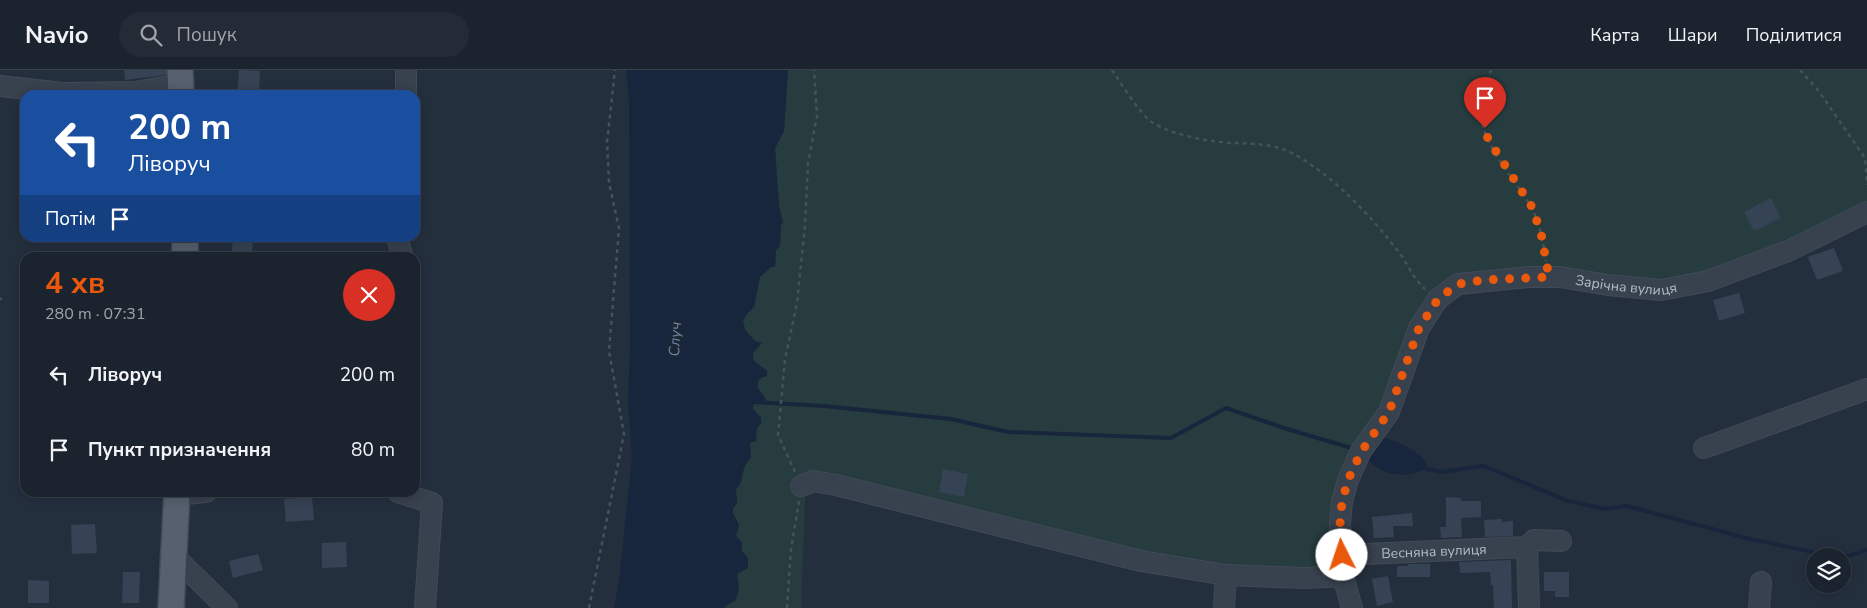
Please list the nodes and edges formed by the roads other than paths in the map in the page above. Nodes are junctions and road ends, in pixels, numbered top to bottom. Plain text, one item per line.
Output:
1 (406, 70) edge
2 (181, 83) edge
3 (0, 86) edge
4 (36, 90) edge
5 (145, 90) edge
6 (406, 90) edge
7 (1867, 212) edge
8 (1867, 389) edge
9 (1704, 448) dead end
10 (801, 486) road end
11 (177, 497) edge
12 (413, 497) edge
13 (1561, 541) dead end
14 (1527, 547) junction
15 (173, 555) junction
16 (1342, 555) junction
17 (1226, 575) junction
18 (1343, 576) junction
19 (1761, 582) dead end
20 (171, 608) edge
21 (228, 608) edge
22 (425, 608) edge
23 (1224, 608) edge
24 (1352, 608) edge
25 (1529, 608) edge
26 (1759, 608) edge

1 - 6 street
2 - 5 street
3 - 4 street
7 - 16 street, Зарічна вулиця
8 - 9 street
10 - 17 street
11 - 15 main road
12 - 22 street
13 - 14 street, Весняна вулиця
14 - 16 street, Весняна вулиця
14 - 25 street
15 - 20 main road
15 - 21 street
16 - 18 street, Зарічна вулиця
17 - 18 street
17 - 23 street
18 - 24 street, Зарічна вулиця
19 - 26 street

